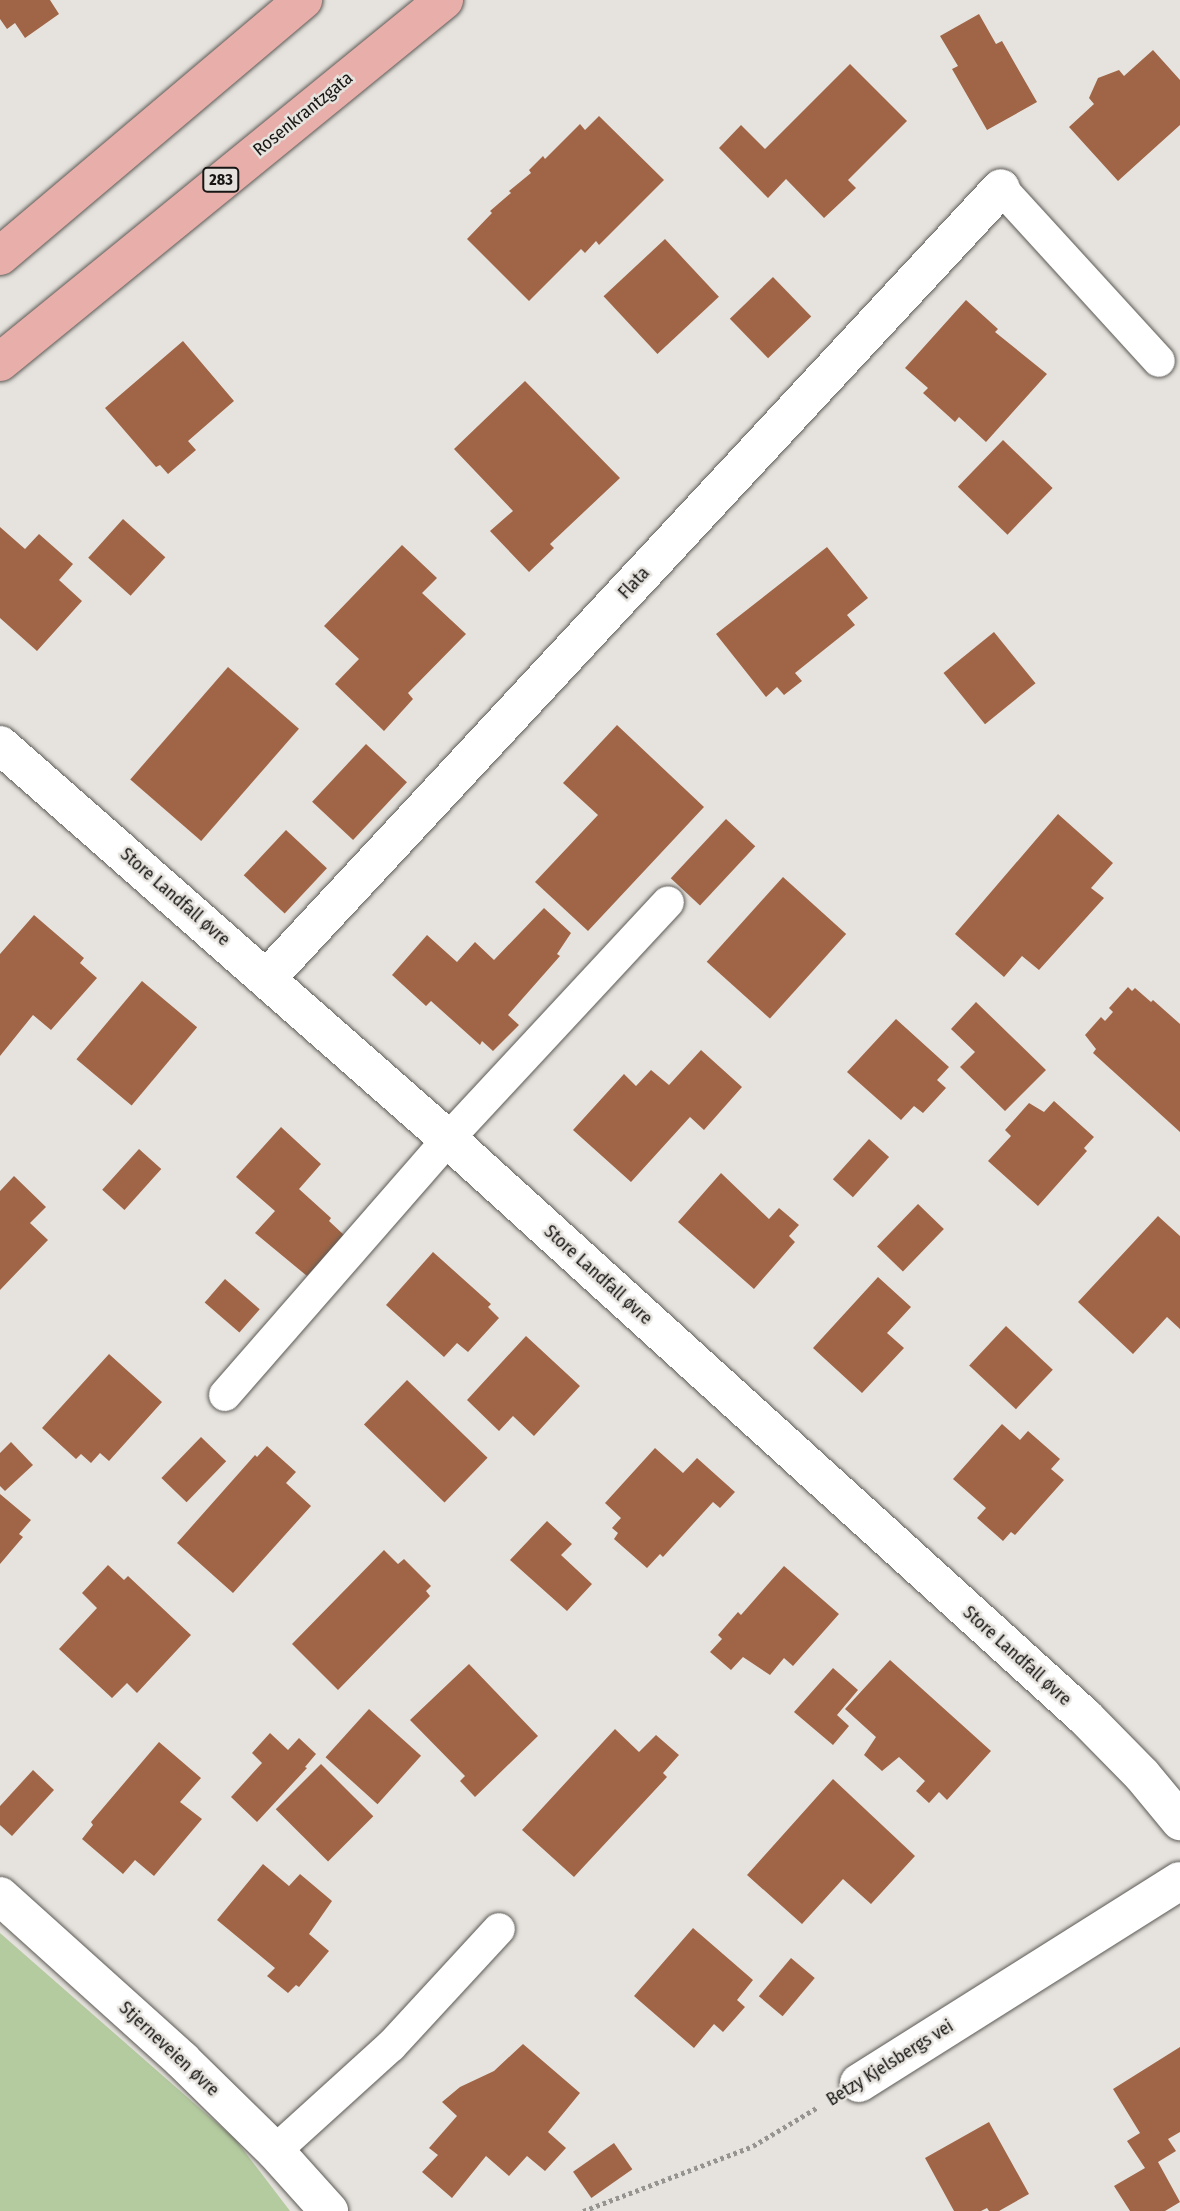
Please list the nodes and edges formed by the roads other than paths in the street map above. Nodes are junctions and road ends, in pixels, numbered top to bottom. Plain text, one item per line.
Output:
1 (303, 0) edge
2 (444, 0) edge
3 (1001, 188) joint
4 (0, 256) edge
5 (1159, 361) dead end
6 (0, 362) edge
7 (0, 745) edge
8 (668, 902) dead end
9 (267, 978) junction
10 (448, 1139) junction
11 (225, 1395) dead end
12 (1180, 1821) edge
13 (1180, 1881) edge
14 (0, 1896) edge
15 (499, 1929) dead end
16 (859, 2083) road end
17 (275, 2151) junction
18 (329, 2211) edge

1 - 4 main road
2 - 6 main road, Rosenkrantzgata / 283
3 - 5 lane
3 - 9 street, Flata
7 - 9 street, Store Landfall øvre
8 - 10 lane
9 - 10 street, Store Landfall øvre
10 - 11 lane
10 - 12 street, Store Landfall øvre
13 - 16 street, Betzy Kjelsbergs vei
14 - 17 street, Stjerneveien øvre
15 - 17 lane
17 - 18 street, Stjerneveien øvre

